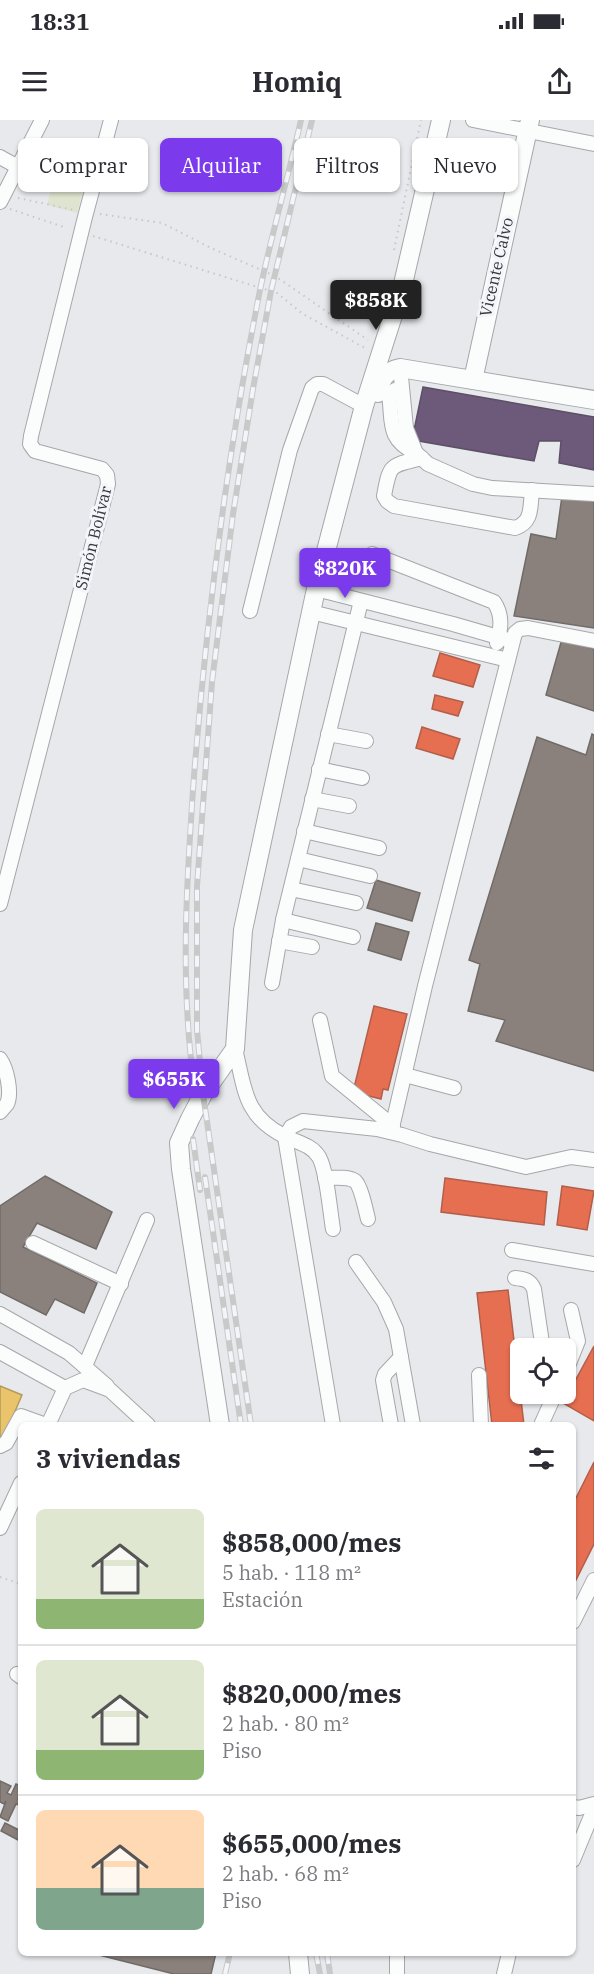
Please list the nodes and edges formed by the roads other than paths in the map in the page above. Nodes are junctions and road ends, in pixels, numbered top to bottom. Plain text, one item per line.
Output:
1 (42, 120) edge
2 (111, 120) edge
3 (441, 120) edge
4 (473, 120) edge
5 (529, 126) edge
6 (33, 138) edge
7 (594, 144) edge
8 (0, 157) edge
9 (18, 166) joint
10 (4, 202) edge
11 (403, 284) junction
12 (401, 378) junction
13 (473, 380) junction
14 (594, 399) edge
15 (364, 406) junction
16 (419, 455) junction
17 (532, 490) junction
18 (594, 494) edge
19 (372, 554) dead end
20 (322, 591) junction
21 (361, 601) junction
22 (250, 611) dead end
23 (317, 614) junction
24 (355, 623) junction
25 (506, 639) junction
26 (594, 641) edge
27 (501, 659) junction
28 (328, 734) junction
29 (366, 741) dead end
30 (319, 769) junction
31 (362, 778) dead end
32 (312, 799) junction
33 (349, 806) dead end
34 (304, 831) junction
35 (379, 848) dead end
36 (298, 859) junction
37 (370, 876) dead end
38 (291, 889) junction
39 (356, 903) dead end
40 (0, 904) edge
41 (283, 920) junction
42 (352, 937) dead end
43 (279, 941) junction
44 (312, 947) dead end
45 (272, 983) dead end
46 (320, 1020) dead end
47 (235, 1049) junction
48 (0, 1059) edge
49 (405, 1075) junction
50 (454, 1088) dead end
51 (0, 1112) edge
52 (392, 1129) junction
53 (285, 1137) junction
54 (594, 1160) edge
55 (325, 1178) junction
56 (368, 1219) dead end
57 (147, 1220) dead end
58 (333, 1229) dead end
59 (33, 1243) dead end
60 (512, 1250) dead end
61 (356, 1262) dead end
62 (594, 1264) edge
63 (515, 1278) dead end
64 (121, 1284) junction
65 (571, 1310) dead end
66 (0, 1314) edge
67 (541, 1338) edge
68 (576, 1345) edge
69 (0, 1352) edge
70 (401, 1357) junction
71 (85, 1366) junction
72 (479, 1375) dead end
73 (65, 1388) junction
74 (110, 1390) junction
75 (550, 1404) edge
76 (38, 1422) edge
77 (48, 1422) edge
78 (145, 1422) edge
79 (220, 1422) edge
80 (332, 1422) edge
81 (390, 1422) edge
82 (412, 1422) edge
83 (481, 1422) edge
84 (542, 1422) edge
85 (0, 1446) edge
86 (18, 1489) edge
87 (0, 1528) edge
88 (594, 1580) edge
89 (576, 1616) edge
90 (594, 1804) edge
91 (576, 1808) edge
92 (594, 1809) edge
93 (576, 1853) edge
94 (298, 1956) edge
95 (398, 1956) edge
96 (508, 1956) edge
97 (401, 1973) edge
98 (300, 1974) edge
99 (504, 1974) edge

1 - 6 street
2 - 40 street, Simón Bolívar
3 - 11 main road
4 - 5 street
5 - 7 street
5 - 13 main road, Vicente Calvo
8 - 9 street
9 - 10 street
11 - 12 main road
11 - 15 main road
12 - 13 main road
12 - 16 street
12 - 20 main road
13 - 14 main road
15 - 20 main road
15 - 22 street
16 - 17 street
16 - 17 street
17 - 18 street
19 - 25 street
20 - 21 street
20 - 23 main road
21 - 24 street
21 - 25 street
23 - 24 street
23 - 47 main road
24 - 27 street
24 - 28 street
25 - 26 street
25 - 27 street
27 - 49 street
28 - 29 street
28 - 30 street
30 - 31 street
30 - 32 street
32 - 33 street
32 - 34 street
34 - 35 street
34 - 36 street
36 - 37 street
36 - 38 street
38 - 39 street
38 - 41 street
41 - 42 street
41 - 43 street
43 - 44 street
43 - 45 street
46 - 52 street
47 - 53 street
47 - 79 main road
48 - 51 street
49 - 50 street
49 - 52 street
52 - 53 street
52 - 54 street
53 - 55 street
53 - 80 street
55 - 56 street
55 - 58 street
57 - 64 street
59 - 64 street
60 - 62 street
61 - 70 street
63 - 67 street
64 - 71 street
65 - 68 street
66 - 71 street
69 - 73 street
70 - 81 street
70 - 82 street
71 - 74 street
72 - 83 street
73 - 74 street
73 - 77 street
74 - 78 street
75 - 84 street
76 - 85 street
86 - 87 street
88 - 89 street
90 - 91 street
92 - 93 street
94 - 98 main road
95 - 97 street
96 - 99 street

